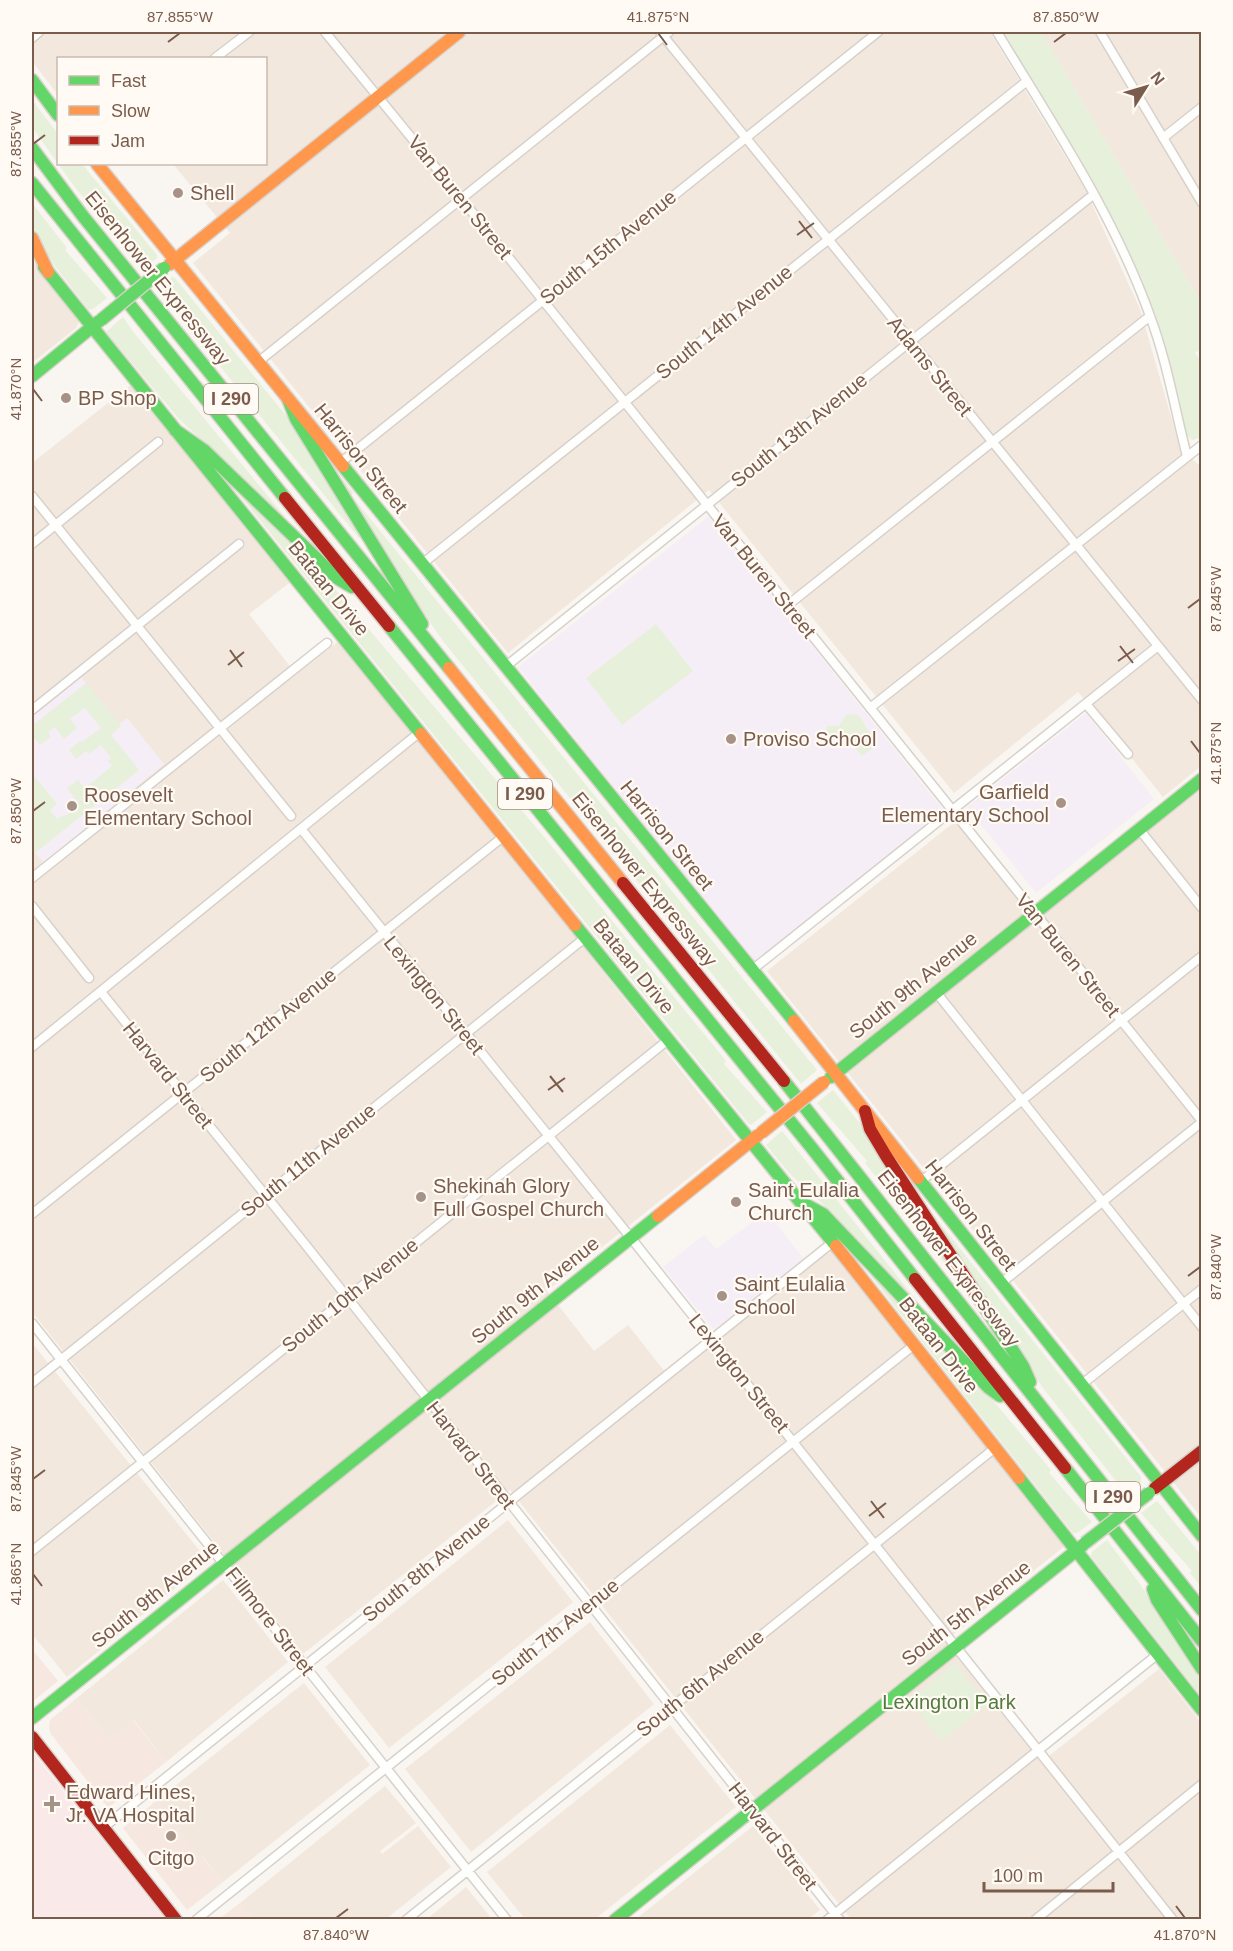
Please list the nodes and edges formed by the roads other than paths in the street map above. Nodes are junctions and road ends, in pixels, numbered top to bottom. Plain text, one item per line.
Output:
1 (39, 32) edge
2 (249, 32) edge
3 (325, 32) edge
4 (459, 32) edge
5 (878, 32) edge
6 (997, 32) edge
7 (1100, 32) edge
8 (664, 33) edge
9 (32, 38) edge
10 (216, 57) edge
11 (32, 80) edge
12 (1027, 81) junction
13 (378, 97) junction
14 (1202, 107) edge
15 (57, 114) edge
16 (746, 138) junction
17 (1162, 138) junction
18 (32, 148) edge
19 (98, 165) edge
20 (32, 183) edge
21 (1093, 195) junction
22 (460, 197) junction
23 (1202, 203) edge
24 (32, 238) edge
25 (827, 239) junction
26 (32, 252) edge
27 (175, 260) junction
28 (48, 272) junction
29 (542, 299) junction
30 (1150, 316) junction
31 (96, 323) junction
32 (909, 341) junction
33 (258, 362) junction
34 (32, 376) edge
35 (288, 399) junction
36 (625, 402) junction
37 (175, 430) junction
38 (158, 442) dead end
39 (993, 442) junction
40 (1202, 445) edge
41 (1187, 456) junction
42 (340, 463) junction
43 (32, 496) edge
44 (707, 505) junction
45 (56, 525) junction
46 (32, 544) edge
47 (239, 544) dead end
48 (1075, 545) junction
49 (422, 564) junction
50 (364, 595) junction
51 (788, 605) junction
52 (137, 625) junction
53 (327, 643) dead end
54 (1158, 646) junction
55 (433, 648) junction
56 (505, 667) junction
57 (1202, 699) edge
58 (1086, 704) junction
59 (870, 708) junction
60 (32, 710) edge
61 (219, 727) junction
62 (420, 732) junction
63 (1128, 754) dead end
64 (1202, 779) edge
65 (952, 811) junction
66 (291, 816) dead end
67 (1139, 829) junction
68 (302, 830) junction
69 (504, 836) junction
70 (32, 878) edge
71 (32, 906) edge
72 (1202, 908) edge
73 (1035, 913) junction
74 (383, 932) junction
75 (586, 937) junction
76 (1202, 956) edge
77 (752, 970) junction
78 (89, 978) dead end
79 (101, 992) junction
80 (936, 992) junction
81 (1121, 1021) junction
82 (466, 1033) junction
83 (668, 1040) junction
84 (32, 1047) edge
85 (836, 1073) junction
86 (182, 1094) junction
87 (1022, 1101) junction
88 (865, 1110) junction
89 (1202, 1122) edge
90 (549, 1136) junction
91 (756, 1137) junction
92 (920, 1182) junction
93 (264, 1195) junction
94 (801, 1202) junction
95 (1102, 1202) junction
96 (32, 1214) edge
97 (631, 1238) junction
98 (833, 1242) junction
99 (1000, 1284) junction
100 (1202, 1289) edge
101 (347, 1298) junction
102 (1183, 1304) junction
103 (32, 1323) edge
104 (1202, 1327) edge
105 (712, 1339) junction
106 (914, 1345) junction
107 (61, 1359) junction
108 (32, 1383) edge
109 (1081, 1386) junction
110 (428, 1400) junction
111 (1040, 1404) junction
112 (1016, 1406) junction
113 (794, 1442) junction
114 (995, 1448) junction
115 (1202, 1451) edge
116 (143, 1462) junction
117 (1160, 1484) junction
118 (509, 1502) junction
119 (1202, 1536) edge
120 (874, 1544) junction
121 (1081, 1547) junction
122 (32, 1551) edge
123 (224, 1563) junction
124 (1149, 1574) junction
125 (1186, 1590) junction
126 (1202, 1600) edge
127 (590, 1604) junction
128 (1202, 1610) edge
129 (1202, 1641) edge
130 (956, 1646) junction
131 (1158, 1654) junction
132 (305, 1665) junction
133 (1202, 1669) edge
134 (671, 1707) junction
135 (1202, 1710) edge
136 (32, 1718) edge
137 (32, 1737) edge
138 (1039, 1750) junction
139 (387, 1768) junction
140 (1202, 1784) edge
141 (752, 1809) junction
142 (103, 1828) junction
143 (1119, 1851) junction
144 (468, 1870) junction
145 (834, 1918) edge
146 (176, 1920) edge
147 (196, 1920) edge
148 (406, 1920) edge
149 (507, 1920) edge
150 (615, 1920) edge
151 (1035, 1920) edge
152 (1173, 1920) edge

1 - 9 street
2 - 10 street
3 - 13 street, Van Buren Street
4 - 13 main road
5 - 16 street, South 15th Avenue
6 - 12 street
7 - 17 street
8 - 16 street, Adams Street
8 - 22 street
11 - 15 main road
12 - 21 street
12 - 25 street, South 14th Avenue
13 - 22 street, Van Buren Street
13 - 27 main road
14 - 17 street
16 - 25 street, Adams Street
16 - 29 street, South 15th Avenue
17 - 23 street
18 - 55 main road, Eisenhower Expressway / I 290
19 - 27 main road, Harrison Street
20 - 50 main road, Eisenhower Expressway / I 290
21 - 30 street
21 - 32 street, South 13th Avenue
22 - 29 street, Van Buren Street
22 - 33 street
24 - 28 main road
25 - 32 street, Adams Street
25 - 36 street, South 14th Avenue
26 - 28 main road, Bataan Drive
27 - 31 main road, bridge
27 - 33 main road, Harrison Street
28 - 31 main road, Bataan Drive
29 - 36 street, Van Buren Street
29 - 42 street, South 15th Avenue
30 - 39 street
30 - 41 street
31 - 34 main road
31 - 37 main road, Bataan Drive
32 - 39 street, Adams Street
32 - 44 street, South 13th Avenue
33 - 35 main road, Harrison Street
35 - 42 main road, Harrison Street
35 - 55 main road
36 - 44 street, Van Buren Street
36 - 49 street, South 14th Avenue
37 - 50 main road
37 - 62 main road, Bataan Drive
38 - 45 street
39 - 48 street, Adams Street
39 - 51 street
40 - 41 street
41 - 48 street
42 - 49 main road, Harrison Street
43 - 45 street
44 - 51 street, Van Buren Street
44 - 56 street, South 13th Avenue
45 - 46 street
45 - 52 street
47 - 52 street
48 - 54 street, Adams Street
48 - 59 street
49 - 56 main road, Harrison Street
50 - 112 main road, Eisenhower Expressway / I 290
51 - 59 street, Van Buren Street
52 - 60 street
52 - 61 street
53 - 61 street
54 - 57 street, Adams Street
54 - 58 street
55 - 111 main road, Eisenhower Expressway / I 290
56 - 77 main road, Harrison Street
58 - 63 street
58 - 65 street
59 - 65 street, Van Buren Street
61 - 66 street
61 - 70 street
62 - 68 street
62 - 69 main road, Bataan Drive
64 - 67 main road, South 9th Avenue
65 - 73 street, Van Buren Street
65 - 77 street
67 - 72 street
67 - 73 main road, South 9th Avenue
68 - 74 street, Lexington Street
68 - 79 street
69 - 74 street, South 12th Avenue
69 - 75 main road, Bataan Drive
71 - 78 street
73 - 80 main road, South 9th Avenue
73 - 81 street, Van Buren Street
74 - 82 street, Lexington Street
74 - 86 street, South 12th Avenue
75 - 82 street, South 11th Avenue
75 - 83 main road, Bataan Drive
76 - 81 street
77 - 85 main road, Harrison Street
79 - 84 street
79 - 86 street, Harvard Street
80 - 85 main road, South 9th Avenue
80 - 87 street
81 - 87 street
81 - 89 street, Van Buren Street
82 - 90 street, Lexington Street
82 - 93 street, South 11th Avenue
83 - 90 street, South 10th Avenue
83 - 91 main road, Bataan Drive
85 - 88 main road, Harrison Street
85 - 91 main road, South 9th Avenue, bridge
86 - 93 street, Harvard Street
86 - 96 street, South 12th Avenue
87 - 92 street
87 - 95 street
88 - 92 main road, Harrison Street
88 - 111 main road
89 - 95 street
90 - 97 street, Lexington Street
90 - 101 street, South 10th Avenue
91 - 94 main road, Bataan Drive
91 - 97 main road, South 9th Avenue
92 - 99 main road, Harrison Street
93 - 101 street, Harvard Street
93 - 107 street, South 11th Avenue
94 - 98 main road, Bataan Drive
94 - 112 main road
95 - 99 street
95 - 102 street
97 - 105 street, Lexington Street
97 - 110 main road, South 9th Avenue
98 - 105 street, South 8th Avenue
98 - 106 main road, Bataan Drive
99 - 109 main road, Harrison Street
100 - 102 street
101 - 110 street, Harvard Street
101 - 116 street, South 10th Avenue
102 - 104 street
102 - 109 street
103 - 107 street, Fillmore Street
105 - 113 street, Lexington Street
105 - 118 street, South 8th Avenue
106 - 113 street, South 7th Avenue
106 - 114 main road, Bataan Drive
107 - 108 street, South 11th Avenue
107 - 116 street, Fillmore Street
109 - 117 main road, Harrison Street
110 - 118 street, Harvard Street
110 - 123 main road, South 9th Avenue
111 - 125 main road, Eisenhower Expressway / I 290
112 - 124 main road, Eisenhower Expressway / I 290
113 - 120 street, Lexington Street
113 - 127 street, South 7th Avenue
114 - 120 street, South 6th Avenue
114 - 121 main road, Bataan Drive
115 - 117 main road, South 5th Avenue
116 - 122 street, South 10th Avenue
116 - 123 street, Fillmore Street
117 - 119 main road, Harrison Street
117 - 121 main road, South 5th Avenue, bridge
118 - 127 street, Harvard Street
118 - 132 street, South 8th Avenue
120 - 130 street, Lexington Street
120 - 134 street, South 6th Avenue
121 - 130 main road, South 5th Avenue
121 - 131 main road, Bataan Drive
123 - 132 street, Fillmore Street
123 - 136 main road, South 9th Avenue
124 - 129 main road, Eisenhower Expressway / I 290
124 - 133 main road
125 - 126 main road
125 - 128 main road, Eisenhower Expressway / I 290
127 - 134 street, Harvard Street
127 - 139 street, South 7th Avenue
130 - 138 street, Lexington Street
130 - 141 main road, South 5th Avenue
131 - 135 main road, Bataan Drive
131 - 138 street
132 - 139 street, Fillmore Street
132 - 142 street, South 8th Avenue
134 - 141 street, Harvard Street
134 - 144 street, South 6th Avenue
137 - 142 main road
138 - 143 street, Lexington Street
138 - 145 street
139 - 144 street, Fillmore Street
139 - 147 street, South 7th Avenue
140 - 143 street
141 - 145 street, Harvard Street
141 - 150 main road, South 5th Avenue
142 - 146 main road
143 - 151 street
143 - 152 street, Lexington Street
144 - 148 street, South 6th Avenue
144 - 149 street, Fillmore Street

